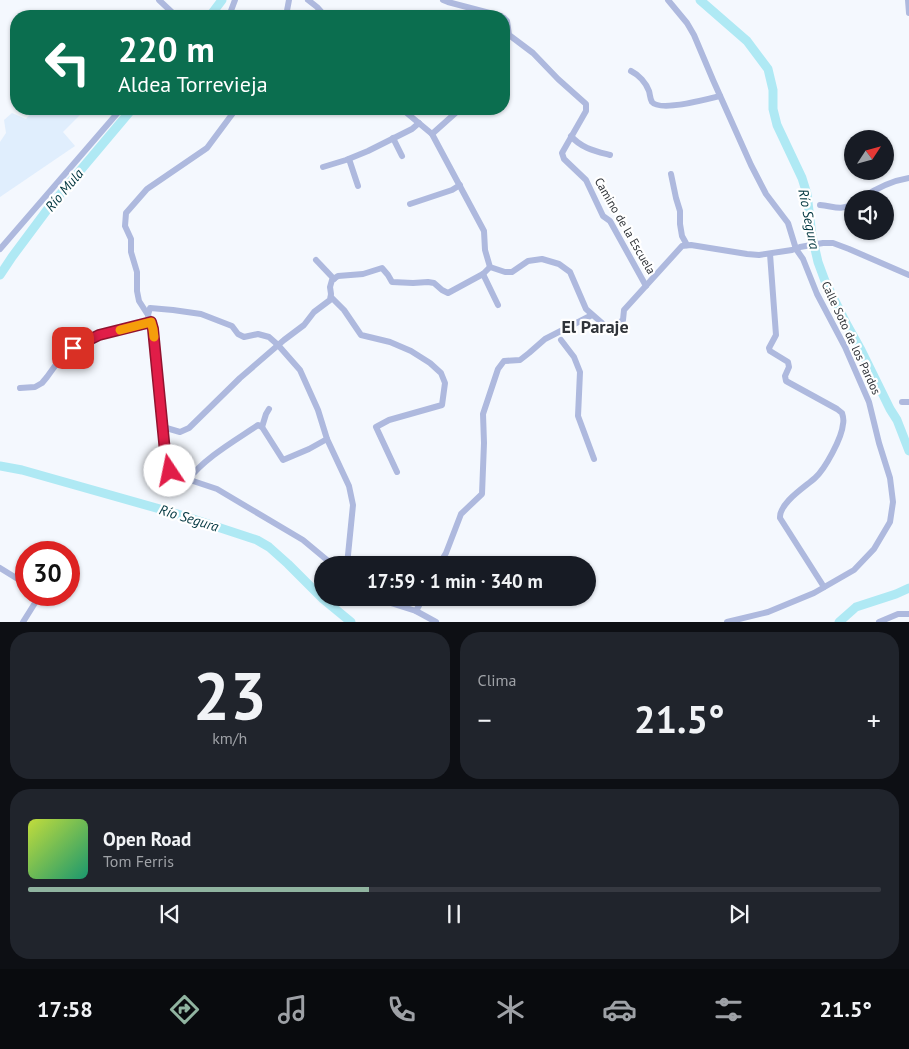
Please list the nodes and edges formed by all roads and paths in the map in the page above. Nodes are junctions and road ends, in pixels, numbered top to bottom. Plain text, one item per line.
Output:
1 (159, 0) edge
2 (308, 0) edge
3 (443, 0) edge
4 (668, 0) edge
5 (908, 0) edge
6 (170, 10) edge
7 (320, 10) edge
8 (478, 10) edge
9 (909, 13) edge
10 (510, 36) edge
11 (631, 71) dead end
12 (720, 96) junction
13 (116, 115) edge
14 (232, 115) edge
15 (409, 115) edge
16 (453, 115) edge
17 (418, 123) junction
18 (432, 134) junction
19 (571, 136) junction
20 (393, 138) junction
21 (402, 156) dead end
22 (610, 156) dead end
23 (349, 159) junction
24 (323, 166) dead end
25 (670, 174) dead end
26 (909, 178) edge
27 (460, 185) junction
28 (358, 186) dead end
29 (874, 190) edge
30 (410, 204) dead end
31 (820, 205) dead end
32 (844, 207) edge
33 (687, 245) junction
34 (0, 248) edge
35 (798, 248) junction
36 (770, 254) junction
37 (316, 260) dead end
38 (490, 267) junction
39 (483, 274) junction
40 (909, 275) edge
41 (334, 278) junction
42 (646, 286) junction
43 (331, 297) junction
44 (498, 305) dead end
45 (148, 315) junction
46 (592, 315) junction
47 (151, 322) junction
48 (561, 340) dead end
49 (278, 345) junction
50 (20, 388) dead end
51 (269, 409) dead end
52 (163, 427) junction
53 (262, 427) junction
54 (327, 439) junction
55 (594, 459) dead end
56 (397, 472) dead end
57 (188, 480) junction
58 (322, 556) edge
59 (348, 556) edge
60 (444, 556) edge
61 (0, 568) edge
62 (15, 577) edge
63 (824, 587) junction
64 (33, 606) edge
65 (398, 606) edge
66 (419, 606) edge
67 (416, 612) junction
68 (909, 614) edge
69 (23, 622) edge
70 (436, 622) edge
71 (727, 622) edge
72 (879, 622) edge

1 - 6 street
2 - 7 street
3 - 8 street, Camino de la Escuela
4 - 12 street, Calle Soto de los Pardos
5 - 9 street
10 - 19 street, Camino de la Escuela
11 - 12 street
12 - 35 street, Calle Soto de los Pardos
13 - 34 street
14 - 45 street
15 - 17 street
16 - 18 street
17 - 18 street
17 - 20 street
18 - 27 street
19 - 22 street
19 - 42 street, Camino de la Escuela
20 - 21 street
20 - 23 street
23 - 24 street
23 - 28 street
25 - 33 street
26 - 29 street
27 - 30 street
27 - 38 street
31 - 32 street
33 - 36 street
33 - 42 street
35 - 36 street
35 - 40 street
35 - 63 street, Calle Soto de los Pardos
36 - 63 street
37 - 41 street
38 - 39 street
38 - 46 street
39 - 41 street
39 - 44 street
41 - 43 street
42 - 46 street
43 - 49 street
43 - 56 street
45 - 47 street
45 - 49 street
46 - 60 street
47 - 50 street
47 - 52 street
48 - 55 street
49 - 52 street
49 - 54 street
51 - 53 street
52 - 57 street
53 - 54 street
53 - 57 street
54 - 59 street
57 - 58 street
61 - 62 street
63 - 71 street, Calle Soto de los Pardos
64 - 69 street
65 - 67 street
66 - 67 street
67 - 70 street
68 - 72 street

